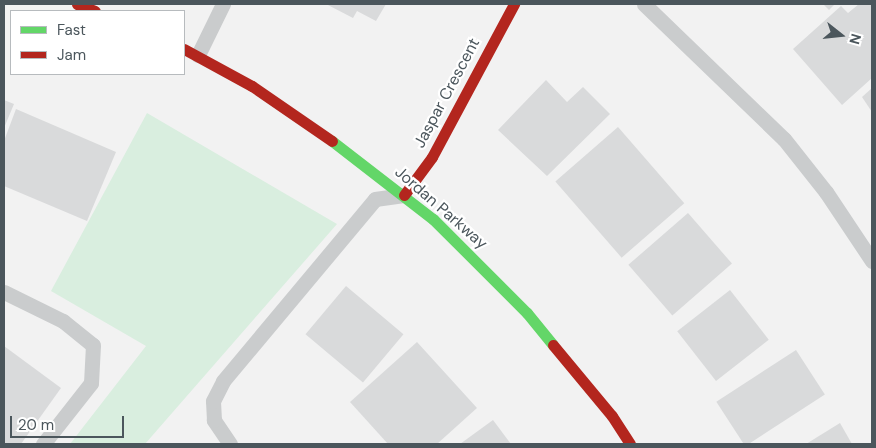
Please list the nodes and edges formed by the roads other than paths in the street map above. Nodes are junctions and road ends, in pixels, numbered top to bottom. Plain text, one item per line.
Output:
1 (77, 4) edge
2 (223, 4) edge
3 (514, 4) edge
4 (644, 4) edge
5 (92, 10) edge
6 (191, 52) edge
7 (404, 195) junction
8 (872, 261) edge
9 (4, 292) edge
10 (43, 444) edge
11 (230, 444) edge
12 (630, 444) edge

1 - 5 street
2 - 6 lane
3 - 7 street, Jaspar Crescent
4 - 8 lane
6 - 7 street, Jordan Parkway
7 - 11 lane
7 - 12 street, Jordan Parkway
9 - 10 lane

